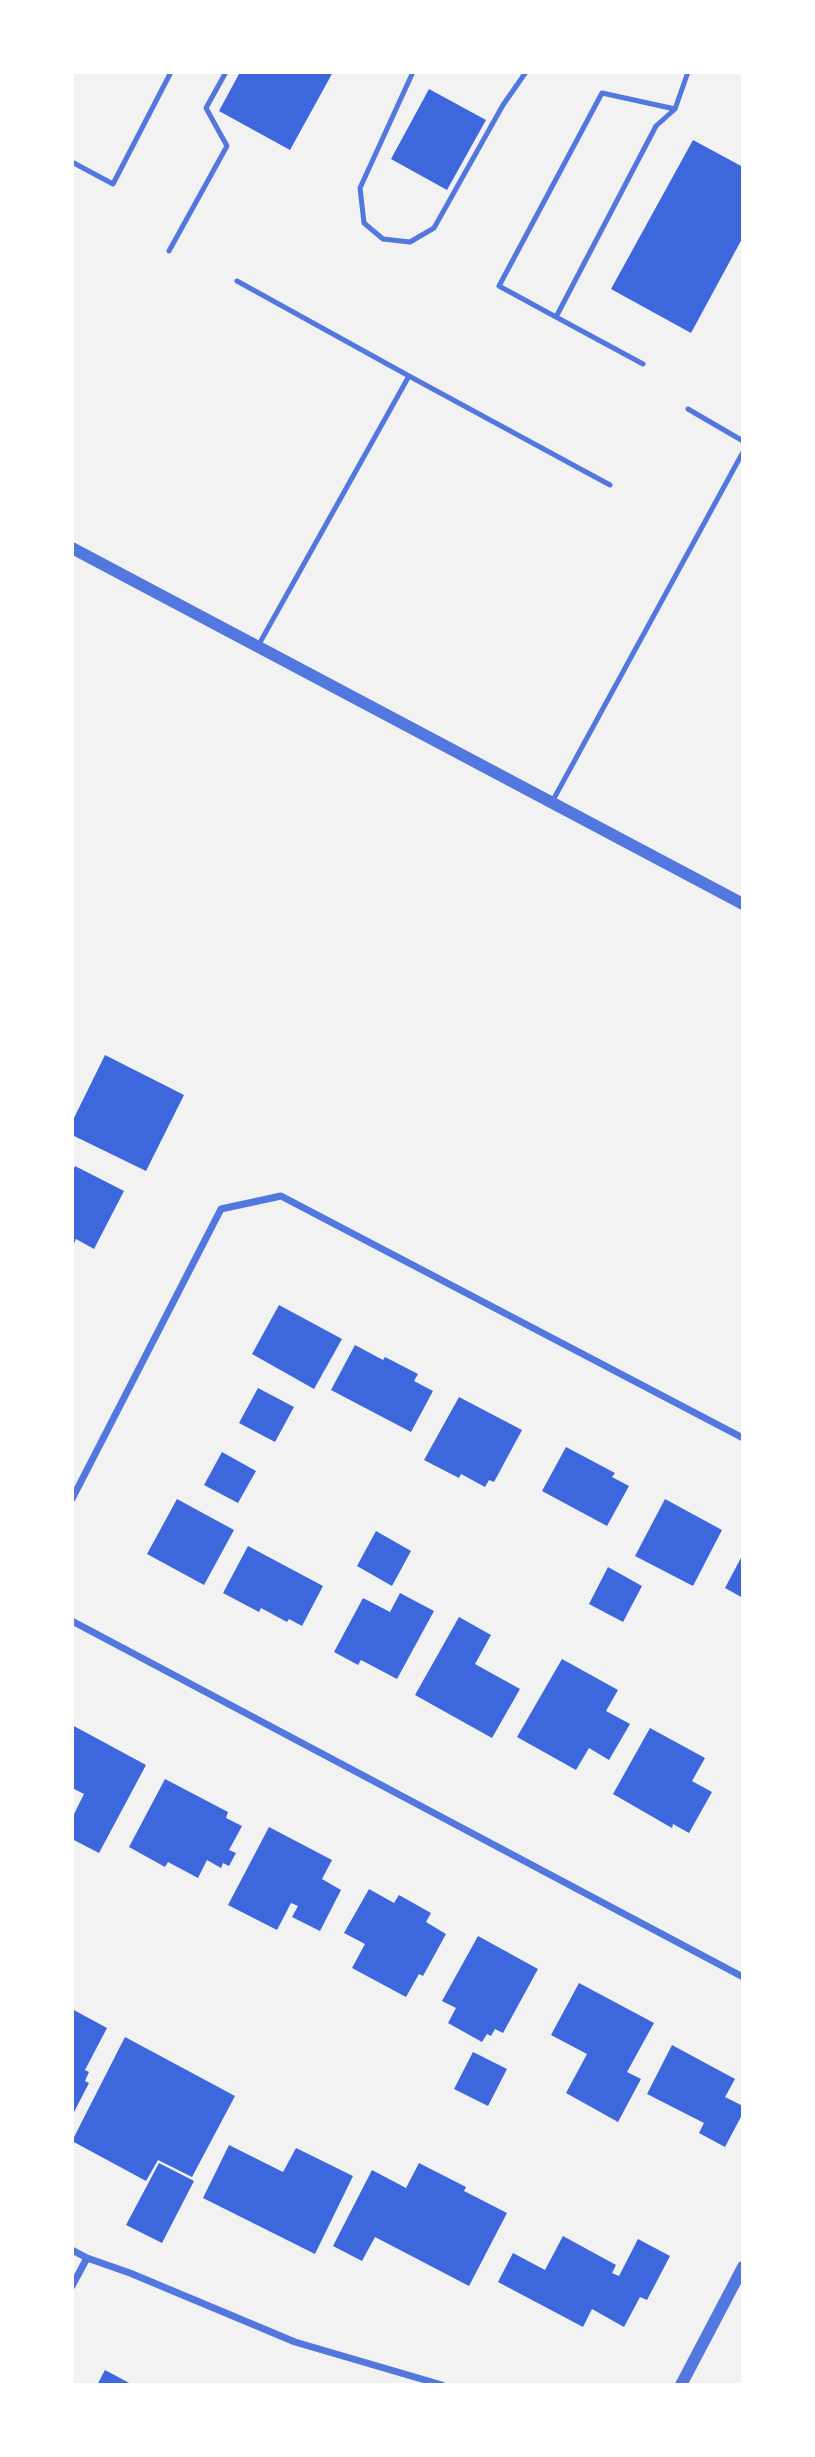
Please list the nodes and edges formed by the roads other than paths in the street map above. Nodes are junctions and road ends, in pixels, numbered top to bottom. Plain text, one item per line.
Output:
1 (171, 72) edge
2 (226, 72) edge
3 (412, 72) edge
4 (526, 72) edge
5 (688, 72) edge
6 (675, 109) junction
7 (72, 162) edge
8 (169, 251) dead end
9 (237, 281) dead end
10 (556, 317) junction
11 (643, 364) dead end
12 (409, 376) junction
13 (688, 409) dead end
14 (743, 441) edge
15 (743, 452) edge
16 (610, 485) dead end
17 (72, 548) edge
18 (258, 646) junction
19 (552, 802) junction
20 (743, 904) edge
21 (743, 1438) edge
22 (72, 1499) edge
23 (72, 1621) edge
24 (743, 1977) edge
25 (72, 2250) edge
26 (87, 2259) junction
27 (743, 2267) edge
28 (72, 2286) edge
29 (442, 2385) edge
30 (681, 2385) edge

1 - 7 lane
2 - 8 lane
3 - 4 lane
5 - 6 lane
6 - 10 lane
6 - 10 lane
9 - 12 lane
10 - 11 lane
12 - 16 lane
12 - 18 lane
13 - 14 lane
15 - 19 lane
17 - 18 street
18 - 19 street
19 - 20 street
21 - 22 street
23 - 24 street
25 - 26 street
26 - 28 street
26 - 29 street
27 - 30 street

